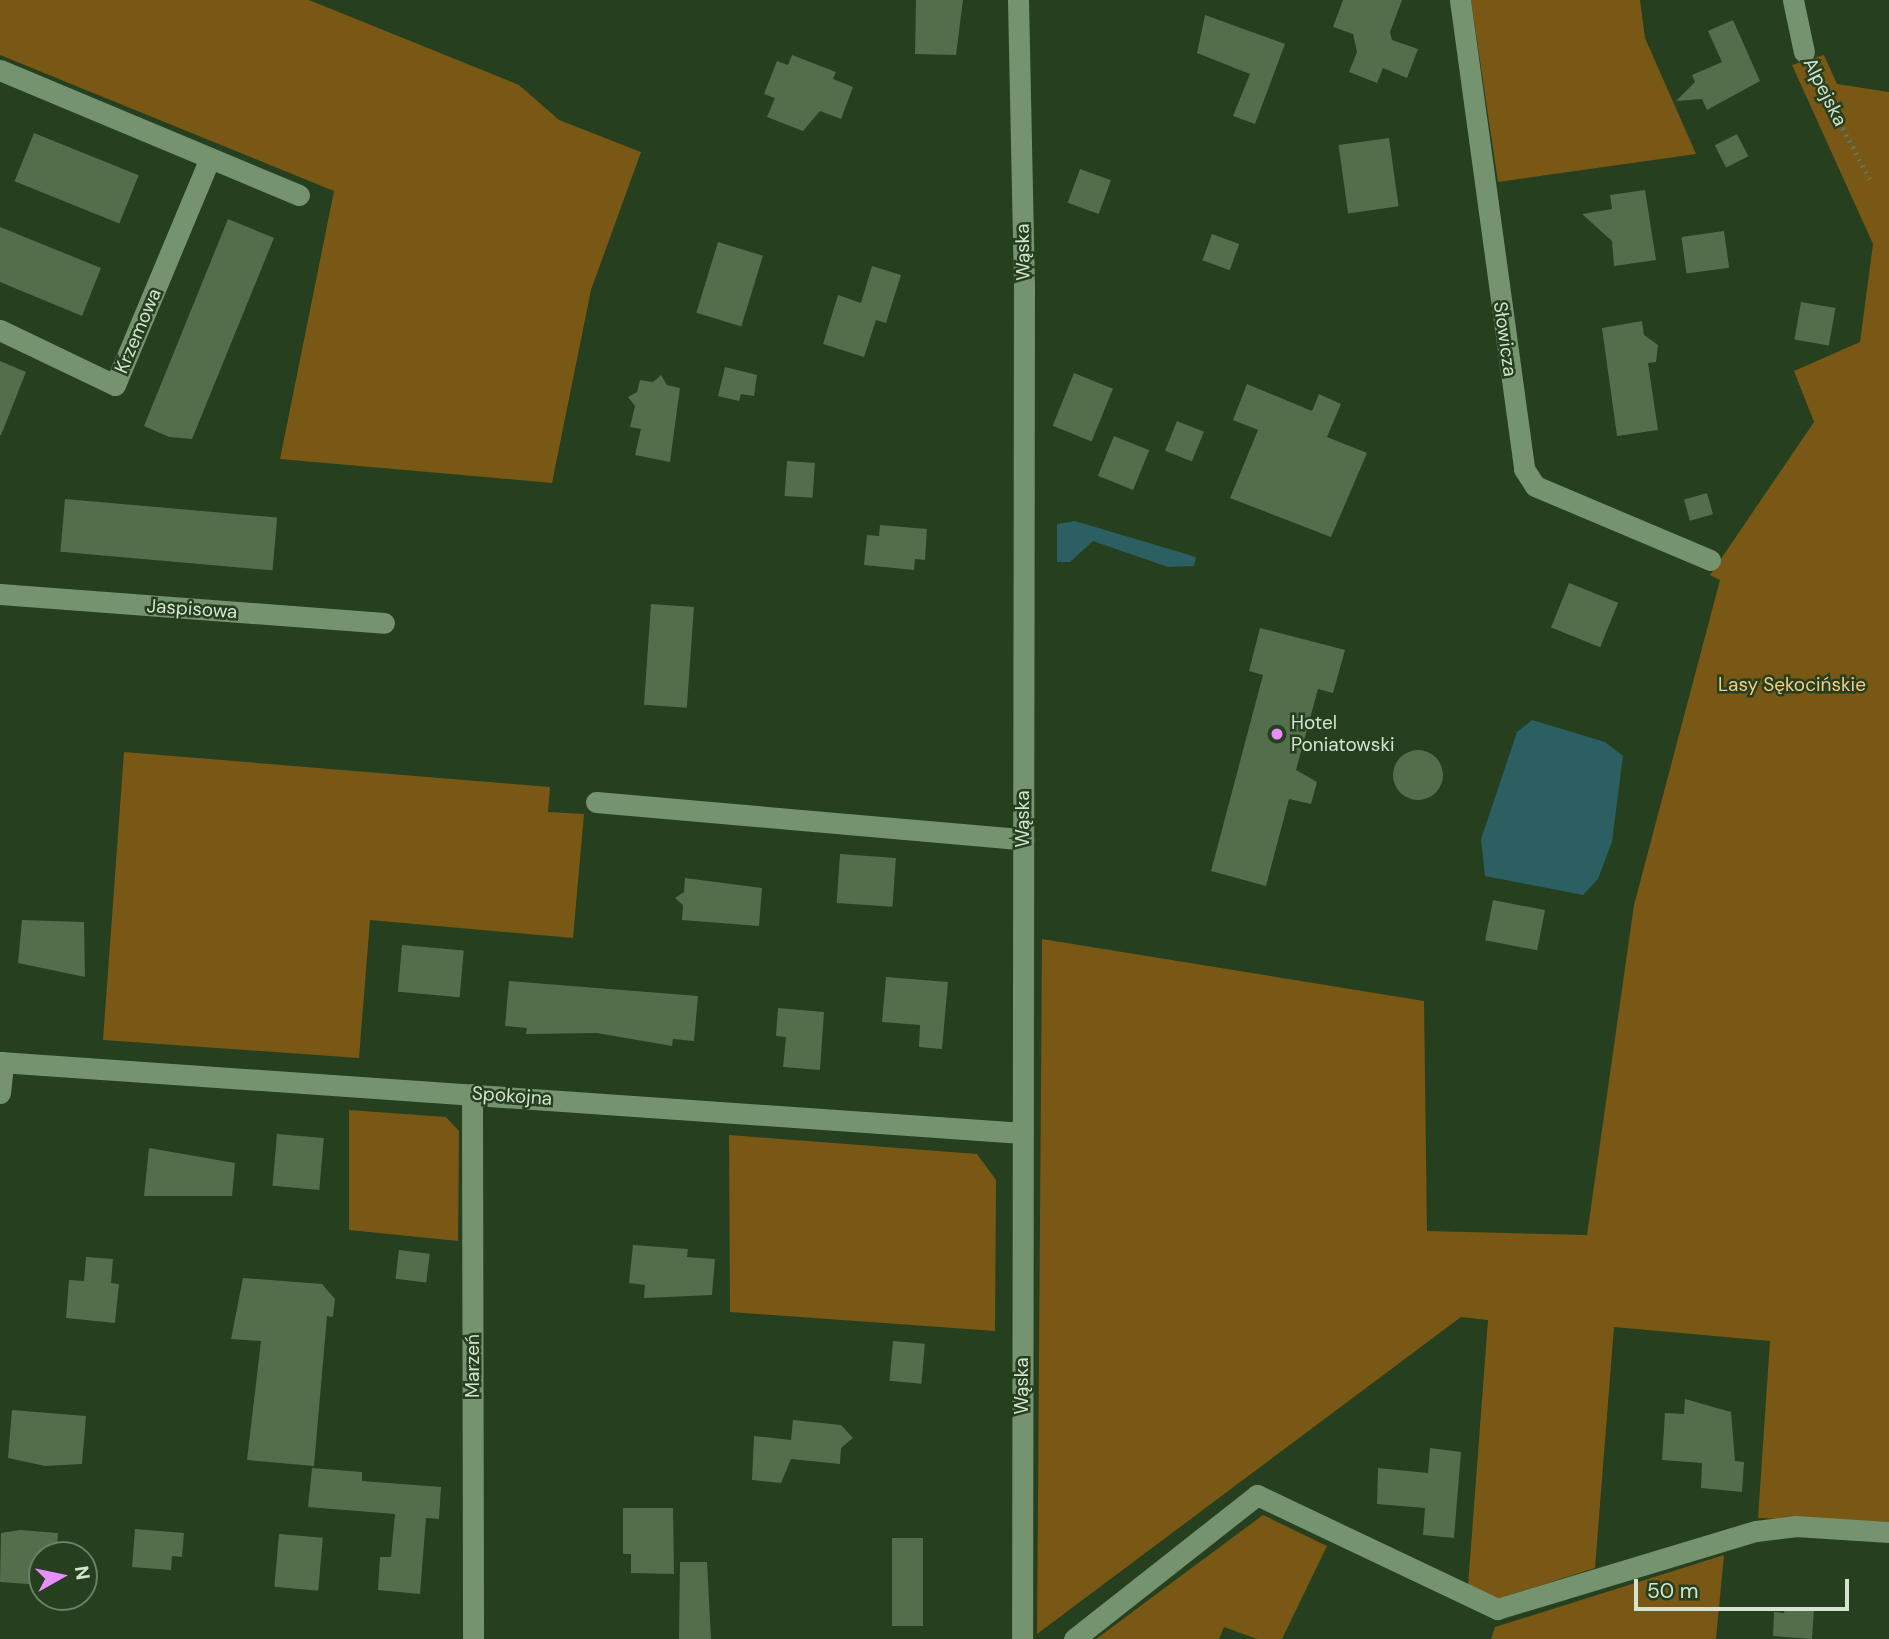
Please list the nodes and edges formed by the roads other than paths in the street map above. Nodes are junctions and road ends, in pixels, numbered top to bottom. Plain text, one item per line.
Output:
1 (1018, 0) edge
2 (1460, 0) edge
3 (1793, 0) edge
4 (1804, 52) road end
5 (0, 70) edge
6 (210, 158) junction
7 (299, 195) dead end
8 (0, 330) edge
9 (1710, 560) dead end
10 (0, 594) edge
11 (384, 623) dead end
12 (596, 803) dead end
13 (1023, 839) junction
14 (2, 1062) edge
15 (0, 1093) edge
16 (472, 1094) junction
17 (1023, 1133) junction
18 (1889, 1532) edge
19 (473, 1639) edge
20 (1022, 1639) edge
21 (1074, 1639) edge

1 - 13 street, Wąska
2 - 9 street, Słowicza
3 - 4 street, Alpejska
5 - 6 street
6 - 7 street
6 - 8 street, Krzemowa
10 - 11 street, Jaspisowa
12 - 13 street
13 - 17 street, Wąska
14 - 15 street
14 - 16 street, Spokojna
16 - 17 street, Spokojna
16 - 19 street, Marzeń
17 - 20 street, Wąska
18 - 21 street

